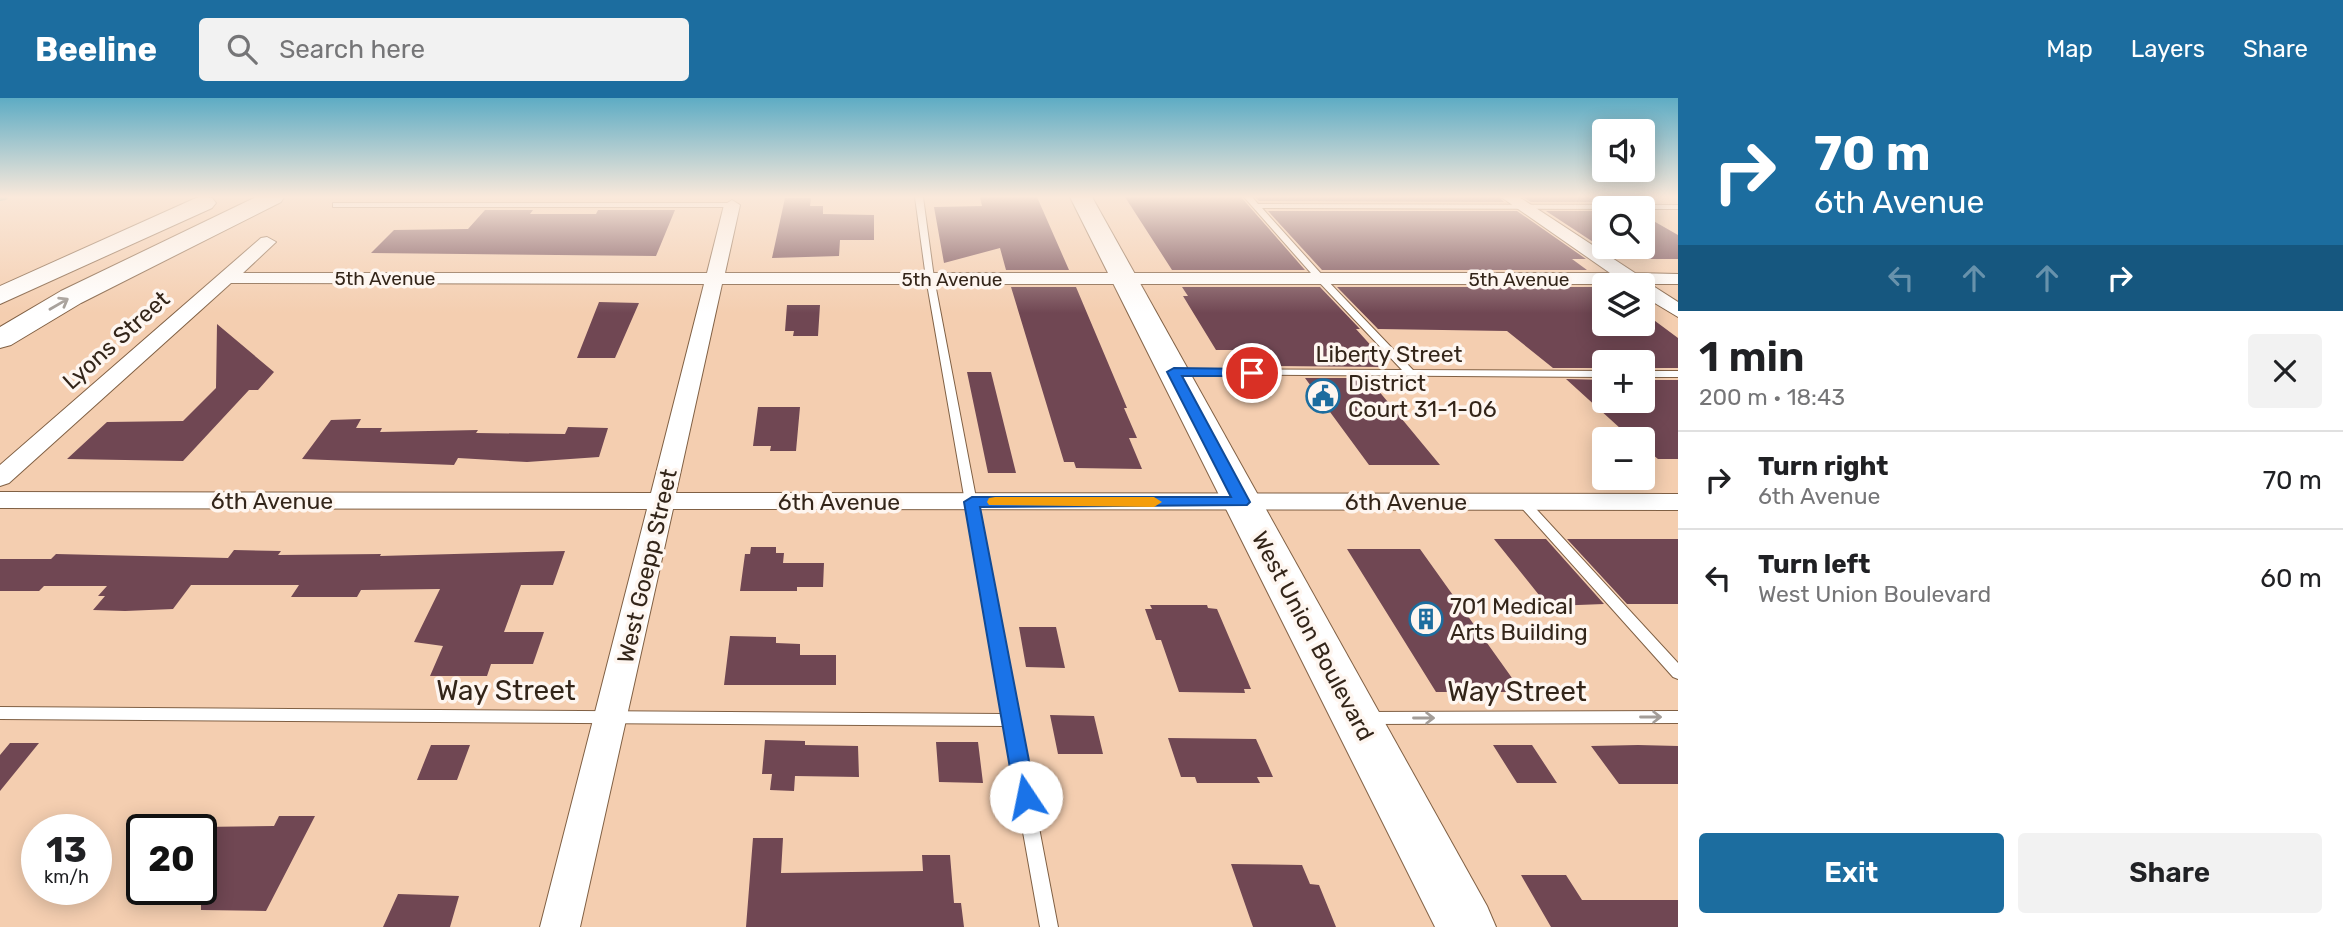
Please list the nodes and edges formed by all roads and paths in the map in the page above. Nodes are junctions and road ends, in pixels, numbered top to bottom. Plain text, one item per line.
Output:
1 (105, 236) edge
2 (133, 236) edge
3 (195, 236) edge
4 (725, 236) edge
5 (924, 236) edge
6 (1101, 236) edge
7 (1283, 236) edge
8 (1567, 236) edge
9 (267, 242) dead end
10 (1622, 273) edge
11 (226, 278) junction
12 (930, 278) junction
13 (0, 279) edge
14 (715, 279) junction
15 (1124, 279) junction
16 (1321, 279) junction
17 (1678, 279) edge
18 (1655, 282) edge
19 (1592, 283) edge
20 (1655, 295) edge
21 (0, 296) edge
22 (1678, 311) edge
23 (0, 339) edge
24 (1174, 372) junction
25 (1410, 373) junction
26 (1592, 373) edge
27 (1655, 374) edge
28 (1678, 374) edge
29 (0, 478) edge
30 (0, 500) edge
31 (662, 502) junction
32 (972, 502) junction
33 (1242, 502) junction
34 (1523, 502) junction
35 (1678, 502) edge
36 (1678, 673) edge
37 (0, 713) edge
38 (1678, 716) edge
39 (611, 717) junction
40 (1356, 718) junction
41 (1011, 720) junction
42 (560, 927) edge
43 (1049, 927) edge
44 (1466, 927) edge

1 - 13 main road
2 - 21 main road
23 -> 3 main road
4 - 14 street, West Goepp Street
5 - 12 lane
6 - 15 main road, West Union Boulevard
7 - 16 lane
8 - 10 street
9 - 11 street, Lyons Street
11 - 14 street, 5th Avenue
11 - 29 street, Lyons Street
12 - 14 street, 5th Avenue
12 - 15 street, 5th Avenue
12 - 32 lane
14 - 31 street, West Goepp Street
15 - 16 street, 5th Avenue
15 - 24 main road, West Union Boulevard
16 - 19 street, 5th Avenue
16 - 25 lane
17 - 18 street, 5th Avenue
20 - 22 street
24 - 25 lane, Liberty Street
24 - 33 main road, West Union Boulevard
25 - 26 lane, Liberty Street
27 - 28 lane
30 - 31 street, 6th Avenue
31 - 32 street, 6th Avenue
31 - 39 street, West Goepp Street
32 - 33 street, 6th Avenue
32 - 41 lane
33 - 34 street, 6th Avenue
33 - 40 main road, West Union Boulevard
34 - 35 street, 6th Avenue
34 - 36 lane
37 - 39 lane, Way Street
40 -> 38 lane, Way Street
39 - 41 lane, Way Street
39 - 42 street, West Goepp Street
40 - 44 main road, West Union Boulevard
41 - 43 lane

